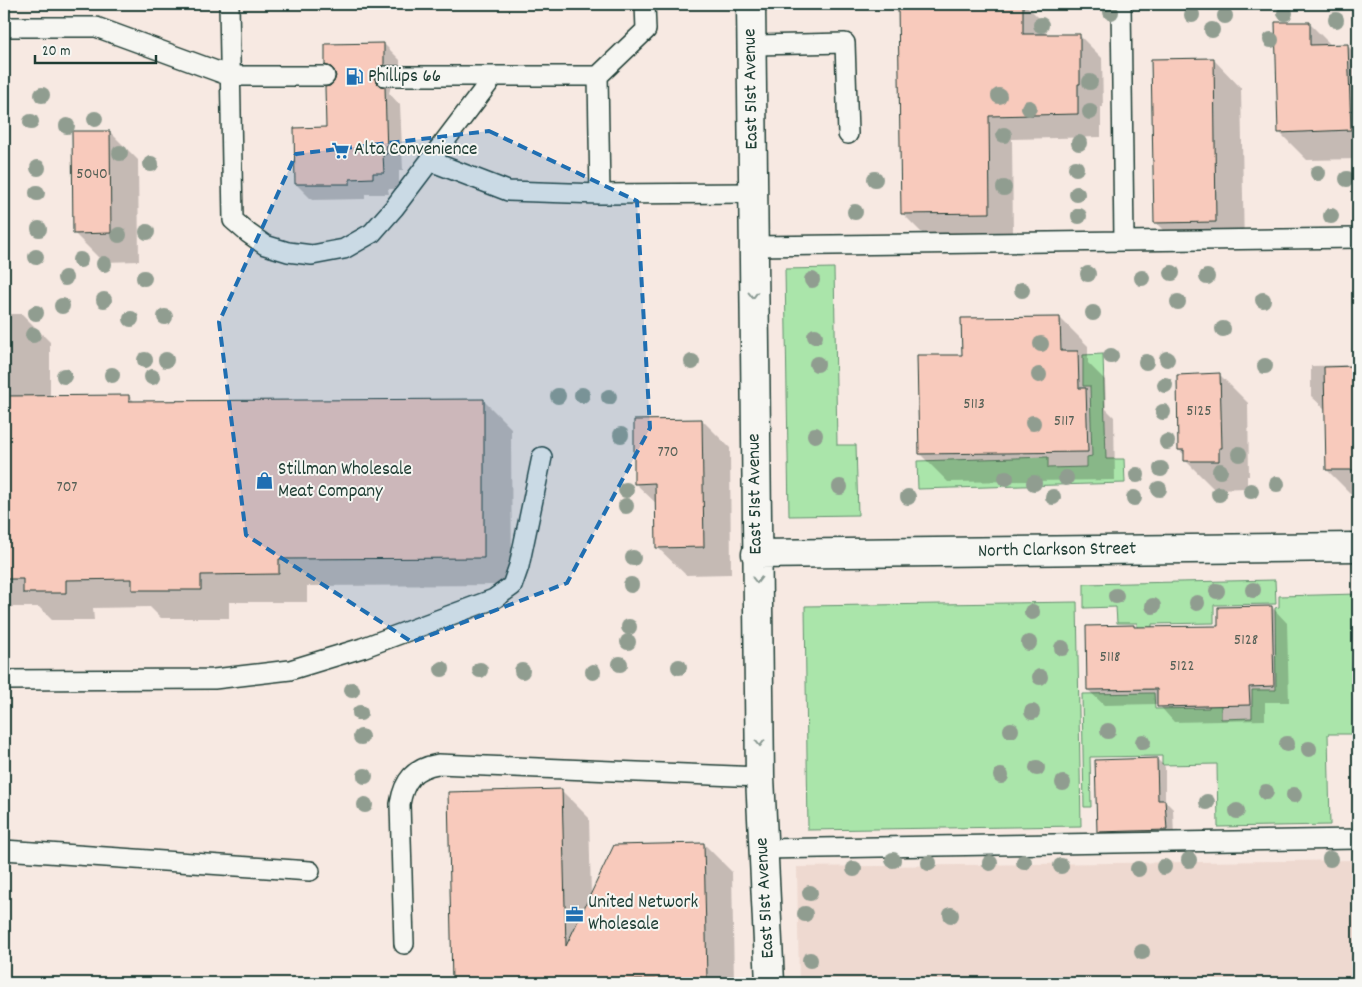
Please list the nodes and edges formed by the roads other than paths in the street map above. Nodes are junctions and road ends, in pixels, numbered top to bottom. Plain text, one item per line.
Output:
1 (229, 4) edge
2 (645, 4) edge
3 (751, 4) edge
4 (1121, 4) edge
5 (4, 27) edge
6 (751, 45) junction
7 (230, 76) junction
8 (325, 76) dead end
9 (385, 76) dead end
10 (494, 76) junction
11 (598, 76) junction
12 (848, 134) dead end
13 (430, 161) junction
14 (753, 193) junction
15 (600, 194) junction
16 (1358, 238) edge
17 (1124, 242) junction
18 (753, 246) junction
19 (542, 457) dead end
20 (1358, 548) edge
21 (756, 554) junction
22 (4, 680) edge
23 (760, 777) junction
24 (1358, 839) edge
25 (764, 849) junction
26 (4, 850) edge
27 (310, 871) dead end
28 (404, 944) dead end
29 (770, 983) edge

1 - 7 lane
2 - 11 lane
3 - 6 street, East 51st Avenue
4 - 17 lane
5 - 7 lane
6 - 12 lane
6 - 14 street, East 51st Avenue
7 - 8 lane
7 - 13 lane
9 - 10 lane
10 - 11 lane
10 - 13 lane
11 - 15 lane
13 - 15 lane
14 - 15 lane
14 - 18 street, East 51st Avenue
16 - 17 lane
17 - 18 lane
18 -> 21 street, East 51st Avenue
19 - 22 lane
20 - 21 street, North Clarkson Street
21 -> 23 street, East 51st Avenue
23 - 25 street, East 51st Avenue
23 - 28 lane
24 - 25 lane
25 - 29 street, East 51st Avenue
26 - 27 lane

